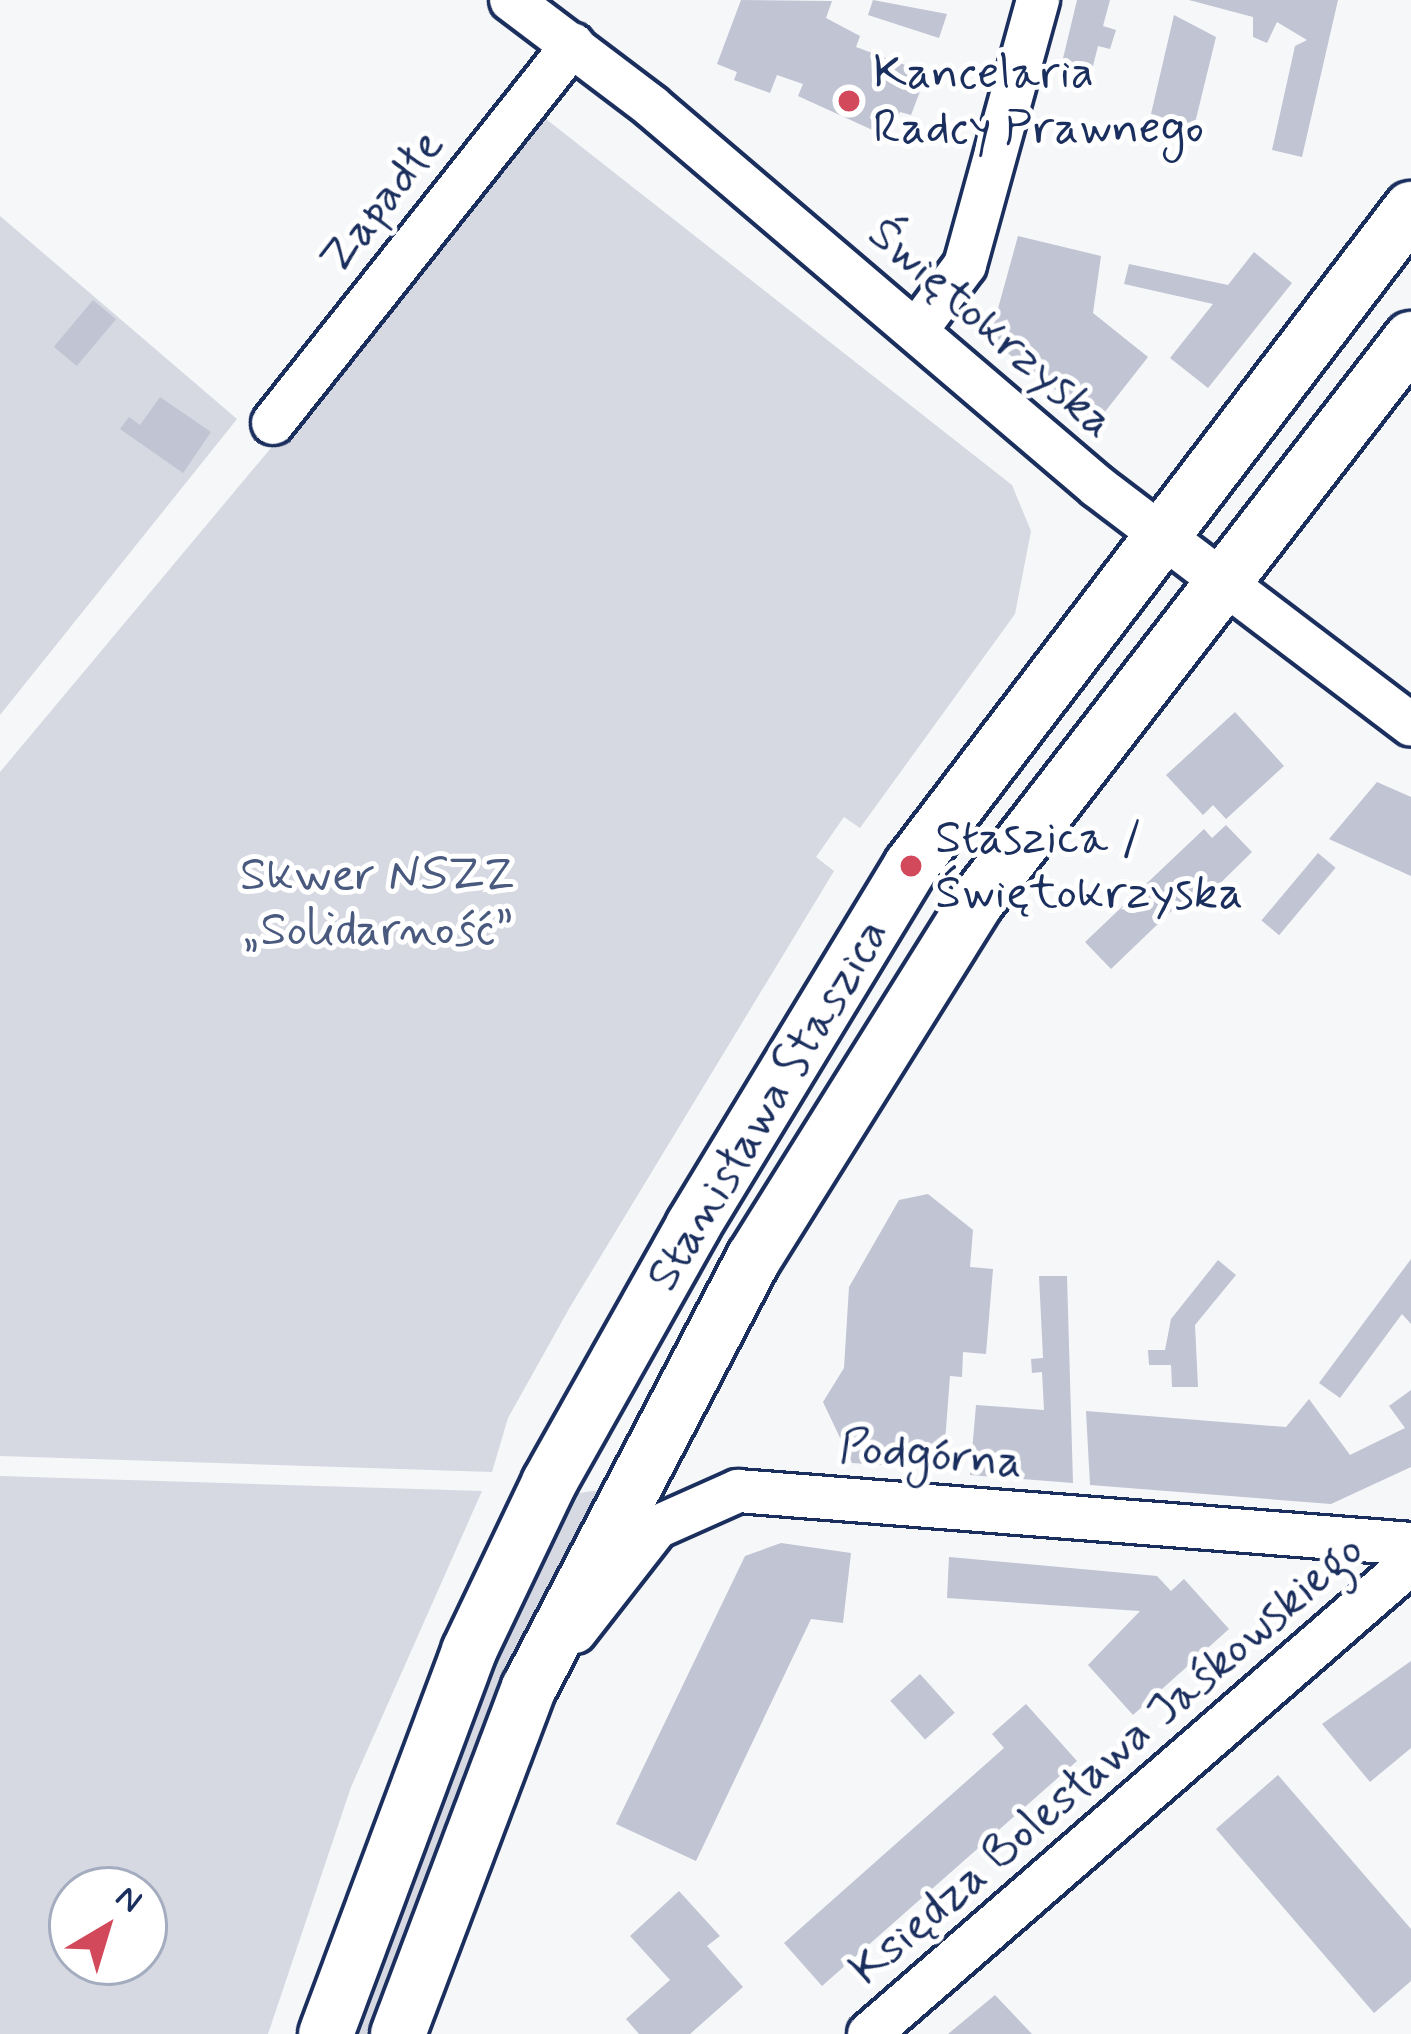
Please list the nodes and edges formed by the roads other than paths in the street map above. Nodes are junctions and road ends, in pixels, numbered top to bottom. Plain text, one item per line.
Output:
1 (511, 0) edge
2 (1038, 0) edge
3 (573, 45) junction
4 (1411, 209) edge
5 (916, 331) junction
6 (1411, 339) edge
7 (273, 423) dead end
8 (1162, 538) junction
9 (1220, 584) junction
10 (1411, 725) edge
11 (1411, 1544) edge
12 (1411, 1563) edge
13 (529, 1688) junction
14 (326, 2034) edge
15 (398, 2034) edge
16 (869, 2034) edge

1 - 3 street, Świętokrzyska
2 - 5 street
3 - 5 street, Świętokrzyska
3 - 7 street, Zapadłe
4 - 8 main road, Stanisława Staszica
5 - 8 street, Świętokrzyska
6 - 9 main road, Stanisława Staszica
8 - 9 street, Świętokrzyska
8 - 14 main road, Stanisława Staszica
9 - 10 street, Świętokrzyska
9 - 13 main road, Stanisława Staszica
11 - 13 street, Podgórna
12 - 16 street, Księdza Bolesława Jaśkowskiego
13 - 15 main road, Stanisława Staszica

